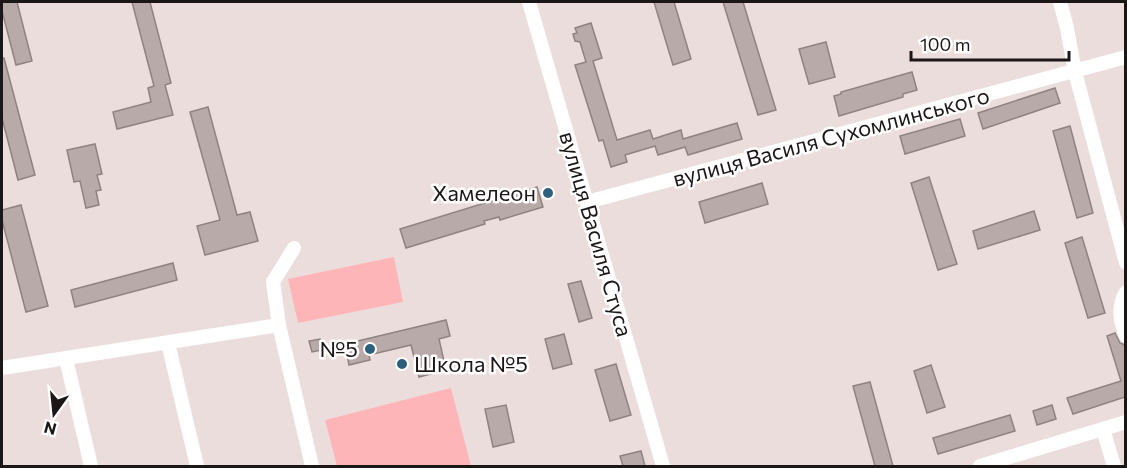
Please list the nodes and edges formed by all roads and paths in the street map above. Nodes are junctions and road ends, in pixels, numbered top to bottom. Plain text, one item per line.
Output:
1 (529, 2) edge
2 (1060, 2) edge
3 (1125, 57) edge
4 (1075, 72) junction
5 (587, 202) junction
6 (294, 248) dead end
7 (1125, 263) edge
8 (1125, 292) edge
9 (279, 326) junction
10 (1125, 336) edge
11 (168, 343) junction
12 (66, 359) junction
13 (2, 368) edge
14 (1125, 422) edge
15 (1103, 429) junction
16 (1001, 463) edge
17 (91, 466) edge
18 (197, 466) edge
19 (312, 466) edge
20 (663, 466) edge
21 (980, 466) edge
22 (1114, 466) edge

1 - 5 street, вулиця Василя Стуса
2 - 4 street
3 - 4 street, вулиця Василя Сухомлинського
4 - 5 street, вулиця Василя Сухомлинського
4 - 7 street
5 - 20 street, вулиця Василя Стуса
6 - 9 street
8 - 10 street
9 - 11 street
9 - 19 street
11 - 12 street
11 - 18 street
12 - 13 street
12 - 17 street
14 - 15 street
15 - 16 street
15 - 22 street
16 - 21 street

